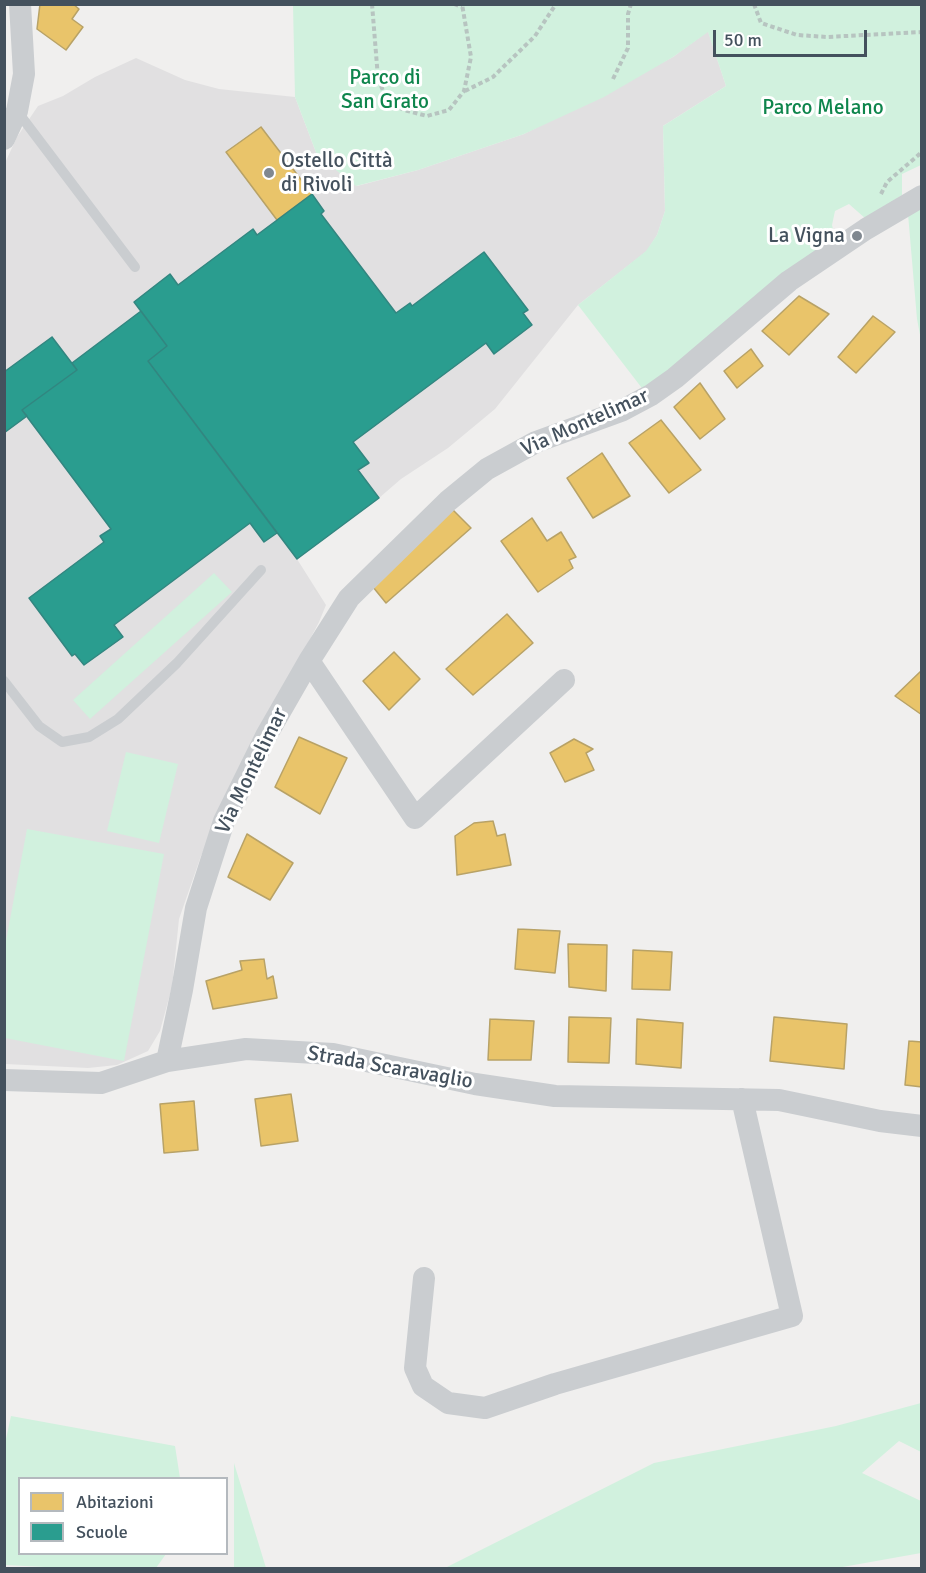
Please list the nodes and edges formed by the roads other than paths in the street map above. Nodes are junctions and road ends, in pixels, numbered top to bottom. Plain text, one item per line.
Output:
1 (13, 4) edge
2 (20, 4) edge
3 (4, 19) edge
4 (10, 106) edge
5 (4, 139) edge
6 (921, 196) edge
7 (135, 267) dead end
8 (261, 570) dead end
9 (309, 661) junction
10 (564, 680) dead end
11 (4, 681) edge
12 (167, 1061) junction
13 (4, 1080) edge
14 (742, 1099) junction
15 (921, 1126) edge
16 (424, 1278) dead end

1 - 3 street
2 - 4 street
4 - 5 street
4 - 7 lane
6 - 9 street, Via Montelimar
8 - 11 lane
9 - 10 street
9 - 12 street, Via Montelimar
12 - 13 street, Strada Scaravaglio
12 - 14 street, Strada Scaravaglio
14 - 15 street, Strada Scaravaglio
14 - 16 street

